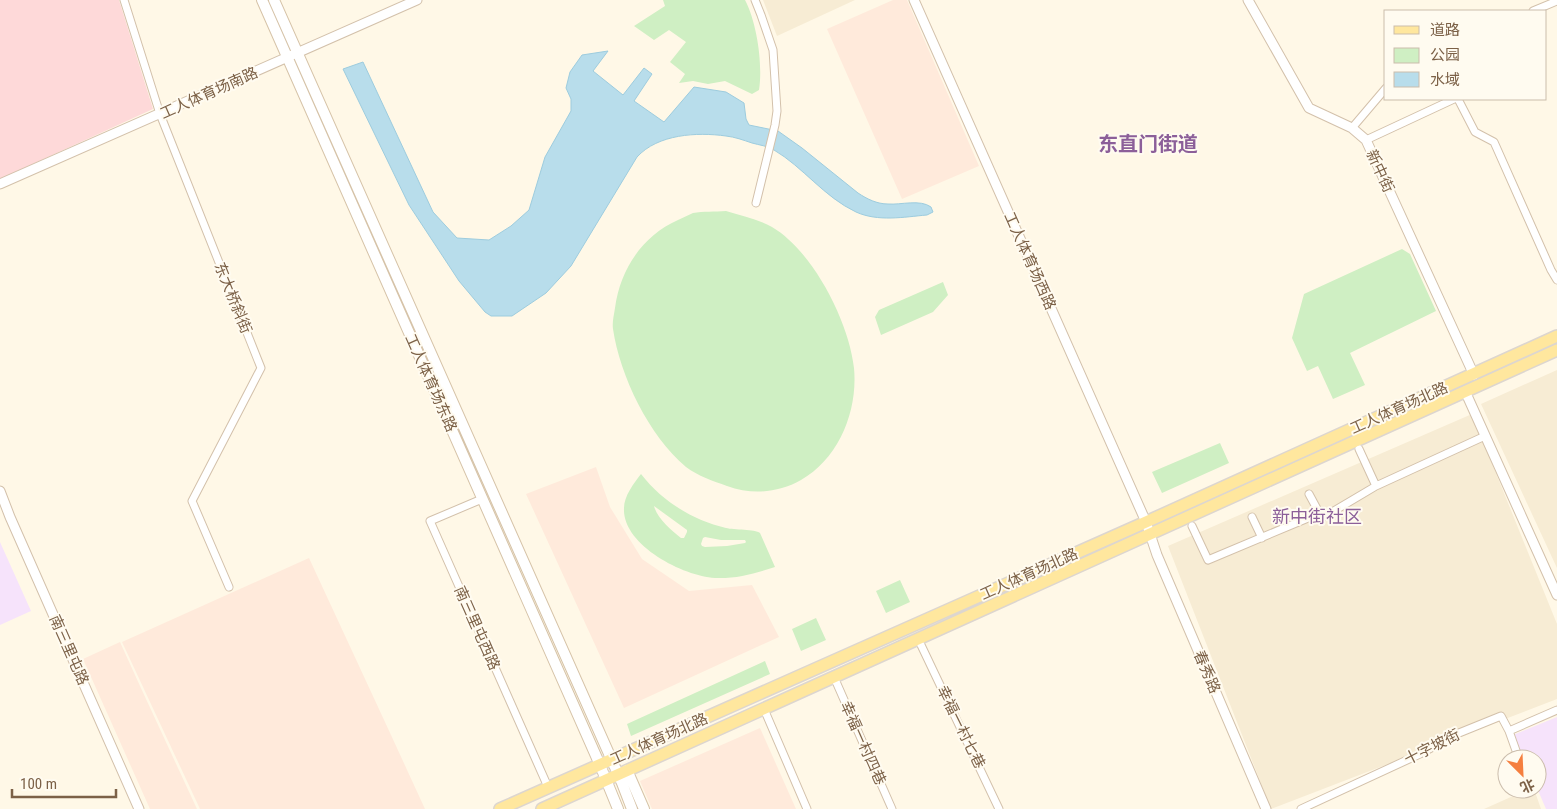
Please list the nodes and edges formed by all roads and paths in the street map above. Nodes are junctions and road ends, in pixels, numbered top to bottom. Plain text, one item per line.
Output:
1 (124, 0) edge
2 (262, 0) edge
3 (274, 0) edge
4 (417, 0) edge
5 (754, 0) edge
6 (914, 0) edge
7 (1248, 0) edge
8 (1557, 1) edge
9 (1535, 10) edge
10 (298, 54) junction
11 (288, 58) junction
12 (1384, 90) edge
13 (1454, 100) edge
14 (1457, 100) edge
15 (160, 114) junction
16 (1352, 128) junction
17 (1366, 140) junction
18 (0, 184) edge
19 (756, 203) dead end
20 (1557, 280) edge
21 (1557, 336) edge
22 (1557, 350) edge
23 (1474, 375) junction
24 (1465, 392) junction
25 (1485, 436) junction
26 (1359, 449) dead end
27 (1376, 486) junction
28 (0, 491) edge
29 (1309, 494) dead end
30 (482, 498) junction
31 (1252, 517) dead end
32 (1322, 518) junction
33 (1146, 522) junction
34 (1192, 526) dead end
35 (1150, 534) junction
36 (1262, 538) junction
37 (230, 587) dead end
38 (1557, 595) edge
39 (921, 645) dead end
40 (834, 677) junction
41 (764, 708) junction
42 (1557, 710) edge
43 (1509, 731) junction
44 (1515, 749) edge
45 (611, 760) junction
46 (600, 765) junction
47 (622, 773) junction
48 (606, 780) junction
49 (548, 787) junction
50 (139, 809) edge
51 (500, 809) edge
52 (542, 809) edge
53 (618, 809) edge
54 (632, 809) edge
55 (644, 809) edge
56 (807, 809) edge
57 (892, 809) edge
58 (999, 809) edge
59 (1266, 809) edge
60 (1301, 809) edge

1 - 15 street, 东大桥斜街
2 - 11 main road, 工人体育场东路
3 - 10 main road, 工人体育场东路
4 - 10 street, 工人体育场南路
5 - 19 street
6 - 33 street, 工人体育场西路
7 - 16 street, 新中街
8 - 9 street
10 - 11 street, 工人体育场南路
10 - 45 main road, 工人体育场东路
11 - 15 street, 工人体育场南路
11 - 30 main road, 工人体育场东路
12 - 16 street
13 - 17 street
14 - 20 street
15 - 18 street, 工人体育场南路
15 - 37 street, 东大桥斜街
16 - 17 street, 新中街
17 - 23 street, 新中街
21 - 23 main road, 工人体育场北路
22 - 24 main road, 工人体育场北路
23 - 33 main road, 工人体育场北路
24 - 25 street
24 - 35 main road, 工人体育场北路
25 - 27 street
25 - 38 street
26 - 27 street
27 - 32 street
28 - 50 street, 南三里屯路
29 - 32 street
30 - 46 main road, 工人体育场东路
30 - 49 street, 南三里屯西路
31 - 36 street
32 - 36 street
33 - 35 street, 工人体育场西路
33 - 45 main road, 工人体育场北路
34 - 36 street
35 - 40 main road, 工人体育场北路
35 - 59 street, 春秀路
39 - 58 street, 幸福一村七巷
40 - 41 main road, 工人体育场北路
40 - 57 street, 幸福一村四巷
41 - 47 main road, 工人体育场北路
41 - 56 street
42 - 43 street
43 - 44 street
43 - 60 street, 十字坡街
45 - 46 main road, 工人体育场北路
45 - 47 main road, 工人体育场东路
46 - 48 main road, 工人体育场东路
46 - 49 main road, 工人体育场北路
47 - 48 main road, 工人体育场北路
47 - 54 main road
47 - 55 main road
48 - 52 main road, 工人体育场北路
48 - 53 main road, 工人体育场东路
49 - 51 main road, 工人体育场北路

